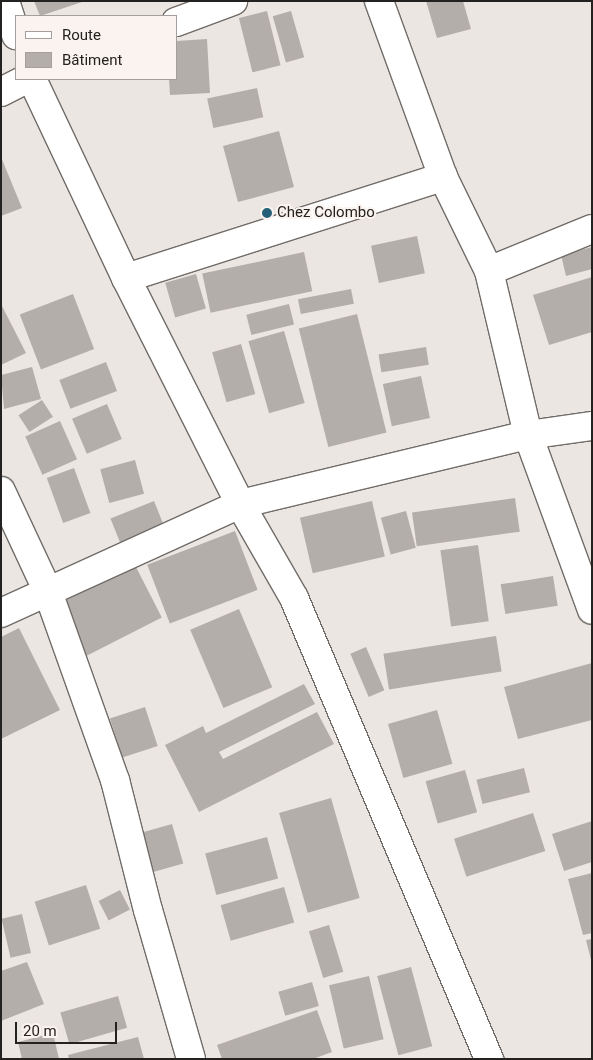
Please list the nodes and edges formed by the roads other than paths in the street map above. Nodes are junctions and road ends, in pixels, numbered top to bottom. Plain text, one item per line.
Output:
1 (5, 1) edge
2 (233, 1) edge
3 (378, 1) edge
4 (178, 21) edge
5 (15, 31) edge
6 (24, 80) edge
7 (32, 80) edge
8 (1, 92) edge
9 (443, 177) junction
10 (592, 229) edge
11 (489, 271) junction
12 (126, 278) junction
13 (592, 426) edge
14 (528, 435) junction
15 (1, 491) edge
16 (240, 504) junction
17 (48, 592) junction
18 (592, 610) edge
19 (1, 612) edge
20 (191, 1059) edge
21 (489, 1059) edge

1 - 5 street
2 - 4 street
3 - 9 street
6 - 8 street
7 - 12 street
9 - 11 street
9 - 12 street
10 - 11 street
11 - 14 street
12 - 16 street
13 - 14 street
14 - 16 street
14 - 18 street
15 - 17 street
16 - 17 street
16 - 21 street
17 - 19 street
17 - 20 street

